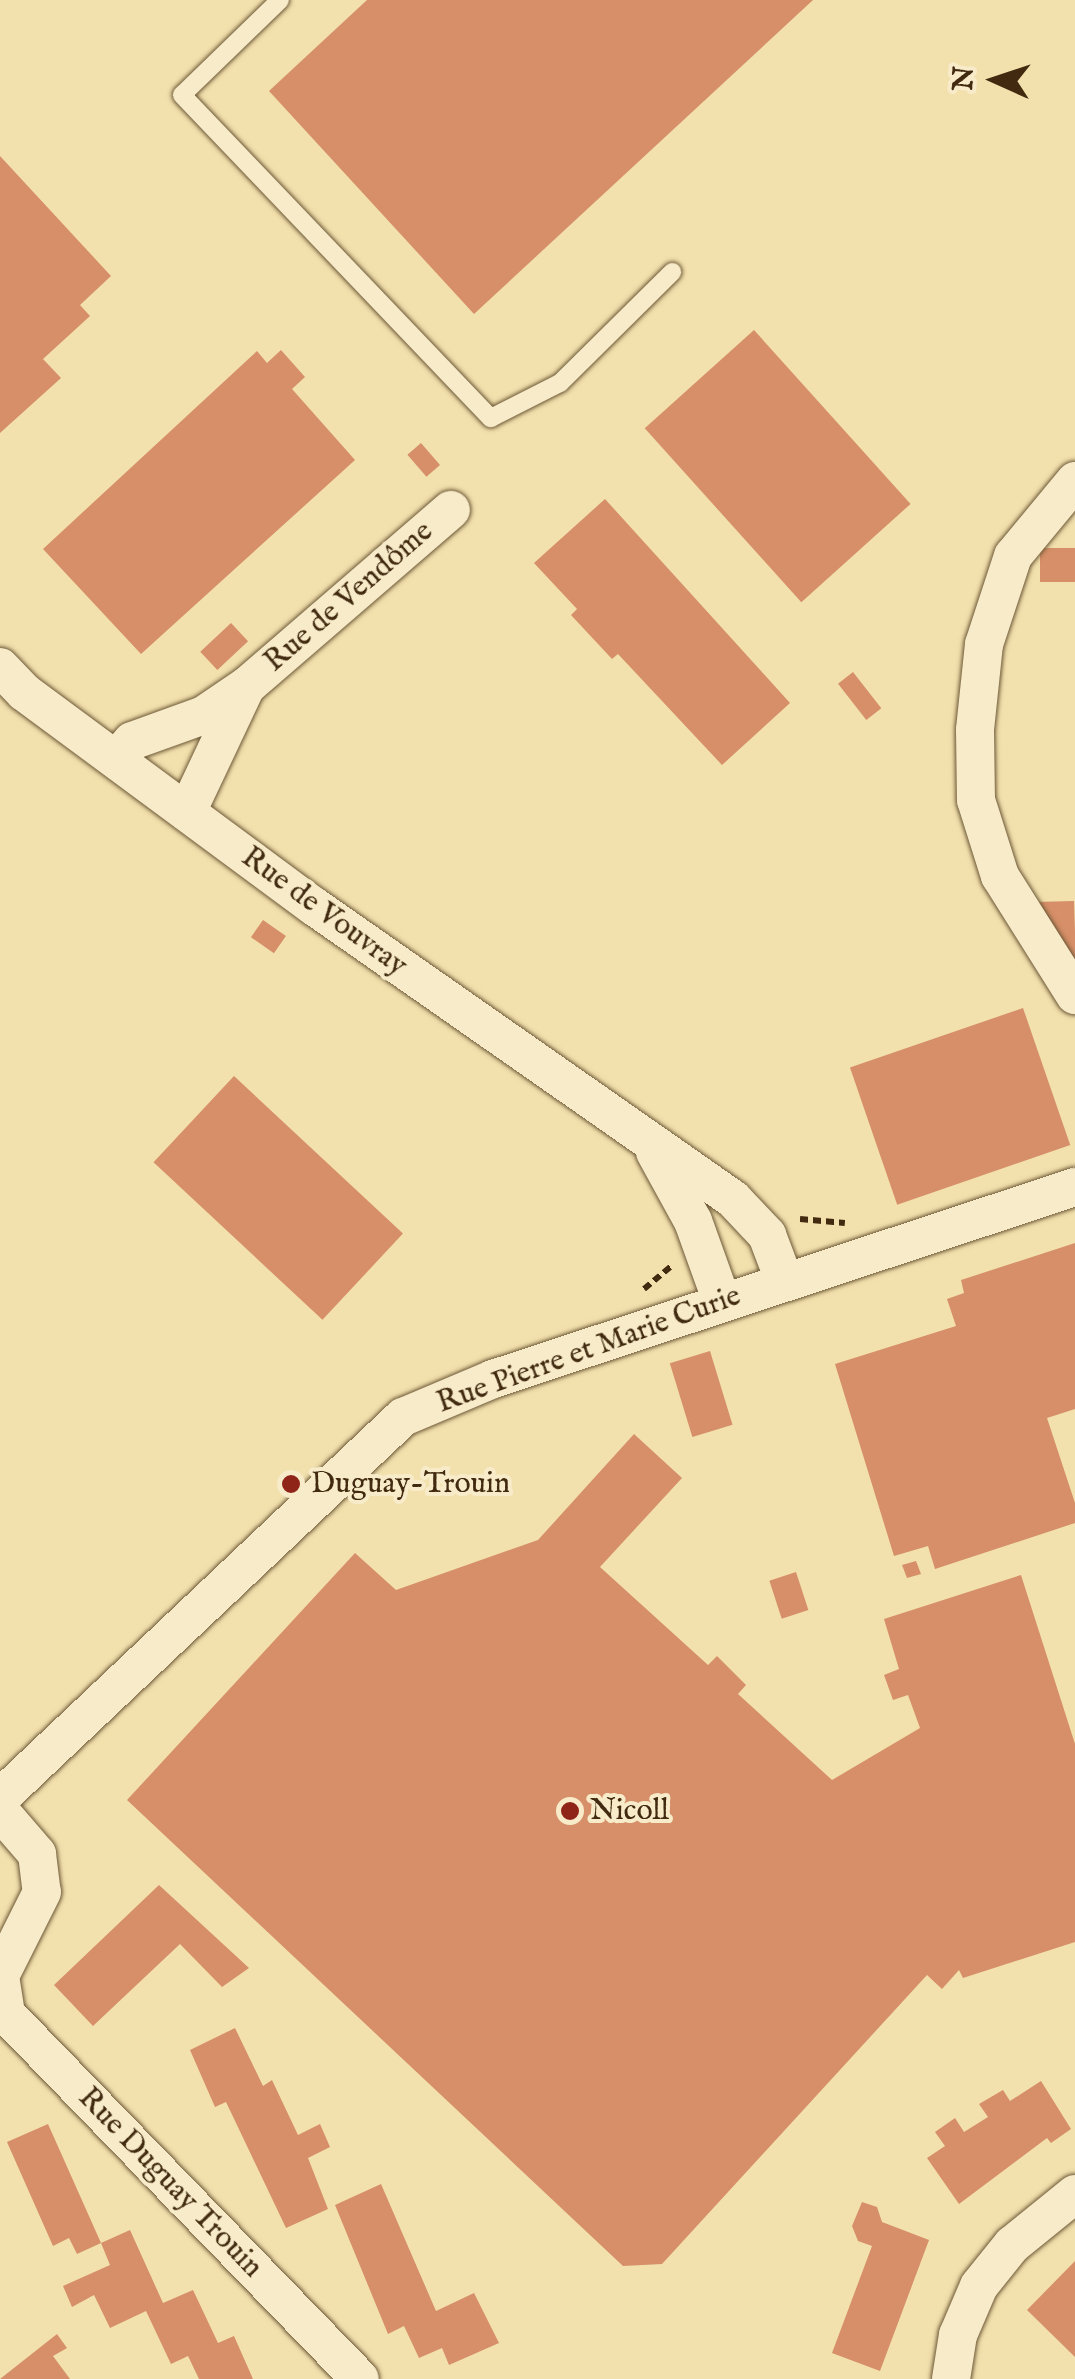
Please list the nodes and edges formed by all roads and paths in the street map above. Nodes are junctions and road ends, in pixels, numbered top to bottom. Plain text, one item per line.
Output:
1 (280, 0) edge
2 (672, 272) dead end
3 (1075, 481) edge
4 (451, 510) dead end
5 (0, 667) edge
6 (248, 685) junction
7 (116, 760) junction
8 (187, 812) junction
9 (1075, 995) edge
10 (654, 1150) junction
11 (1075, 1187) edge
12 (784, 1280) junction
13 (722, 1302) junction
14 (0, 1798) edge
15 (0, 1811) edge
16 (0, 1976) edge
17 (1075, 2194) edge
18 (360, 2379) edge
19 (951, 2379) edge

1 - 2 lane
3 - 9 street
4 - 6 street, Rue de Vendôme
5 - 7 street, Rue de Vouvray
6 - 7 street, Rue de Vendôme
6 - 8 street, Rue de Vendôme
7 - 8 street, Rue de Vouvray
8 - 10 street, Rue de Vouvray
10 - 12 street, Rue de Vouvray
10 - 13 street, Rue de Vouvray
11 - 12 street, Rue Pierre et Marie Curie
12 - 13 street, Rue Pierre et Marie Curie
13 - 14 street, Rue Pierre et Marie Curie
15 - 16 street, Rue Duguay Trouin
16 - 18 street, Rue Duguay Trouin
17 - 19 street

